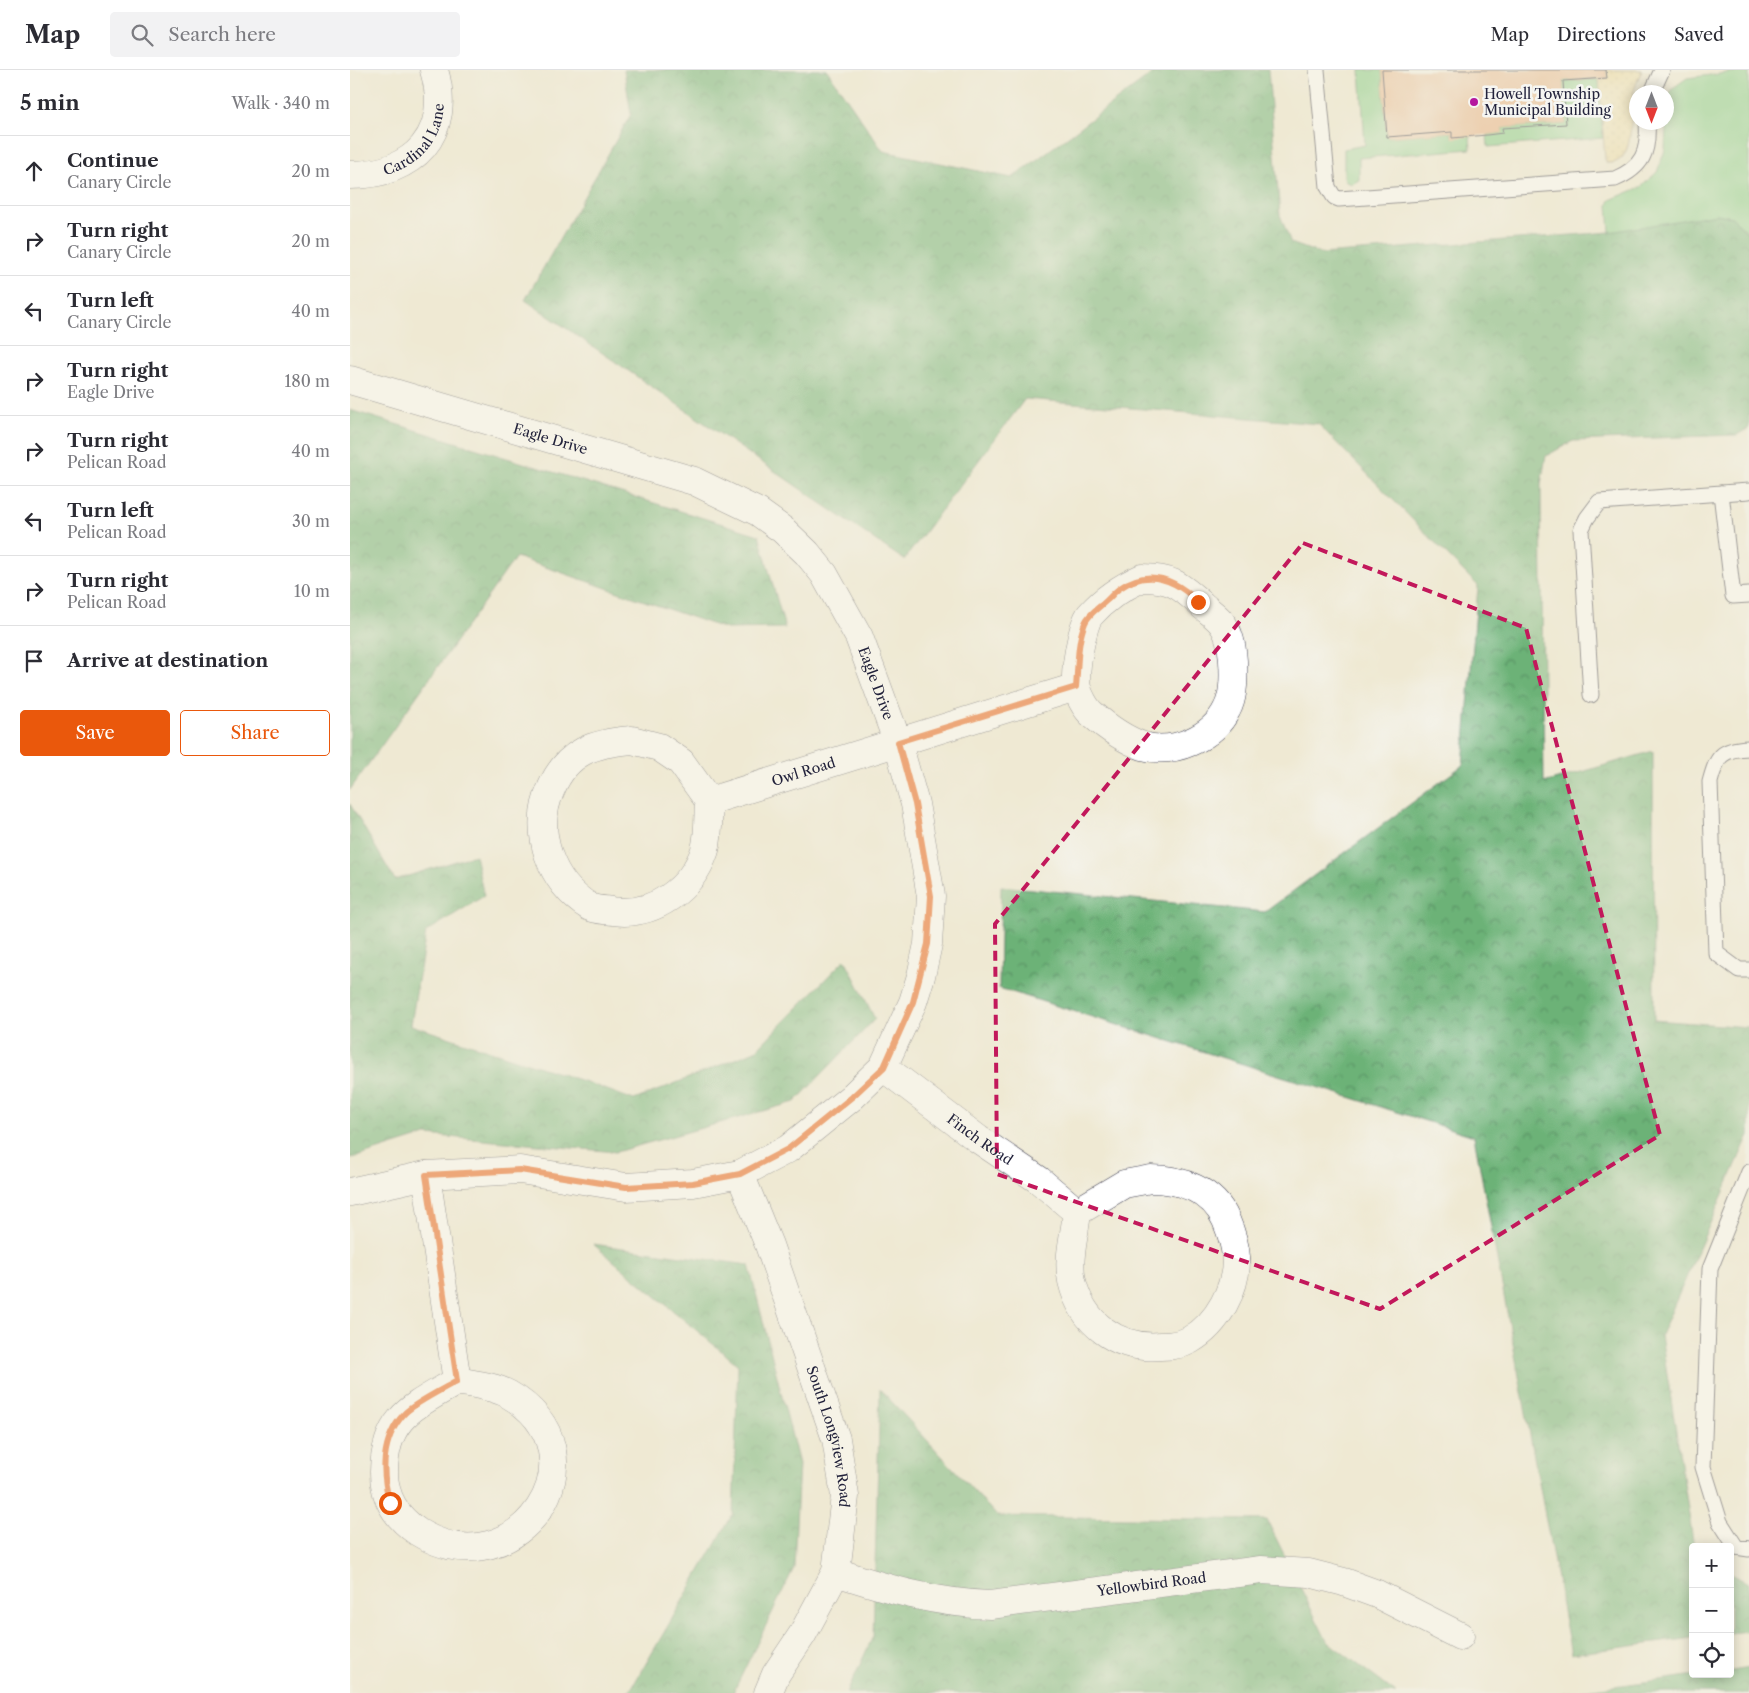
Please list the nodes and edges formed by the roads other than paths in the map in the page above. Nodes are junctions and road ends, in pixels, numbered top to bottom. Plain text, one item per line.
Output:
1 (434, 70) edge
2 (1317, 70) edge
3 (1662, 70) edge
4 (1655, 85) edge
5 (1647, 130) edge
6 (350, 175) edge
7 (350, 380) edge
8 (1749, 491) edge
9 (1721, 494) junction
10 (1749, 595) edge
11 (1076, 687) junction
12 (1591, 695) dead end
13 (898, 742) junction
14 (1749, 748) edge
15 (709, 801) junction
16 (1749, 970) edge
17 (884, 1067) junction
18 (1749, 1172) edge
19 (740, 1174) junction
20 (426, 1175) junction
21 (350, 1192) edge
22 (1077, 1212) junction
23 (457, 1381) junction
24 (1749, 1549) edge
25 (836, 1572) junction
26 (1460, 1636) dead end
27 (768, 1693) edge

1 - 6 street, Cardinal Lane
2 - 5 lane
3 - 4 lane
7 - 13 street, Eagle Drive
8 - 9 lane
9 - 10 lane
9 - 12 lane
11 - 11 street
11 - 13 street, Owl Road
13 - 15 street, Owl Road
13 - 17 street, Eagle Drive
14 - 16 lane
15 - 15 street
17 - 19 street, Eagle Drive
17 - 22 street, Finch Road
18 - 24 lane
19 - 20 street, Eagle Drive
19 - 25 street, South Longview Road
20 - 21 street, Eagle Drive
20 - 23 street
22 - 22 street
23 - 23 street
25 - 26 street, Yellowbird Road
25 - 27 street, South Longview Road

